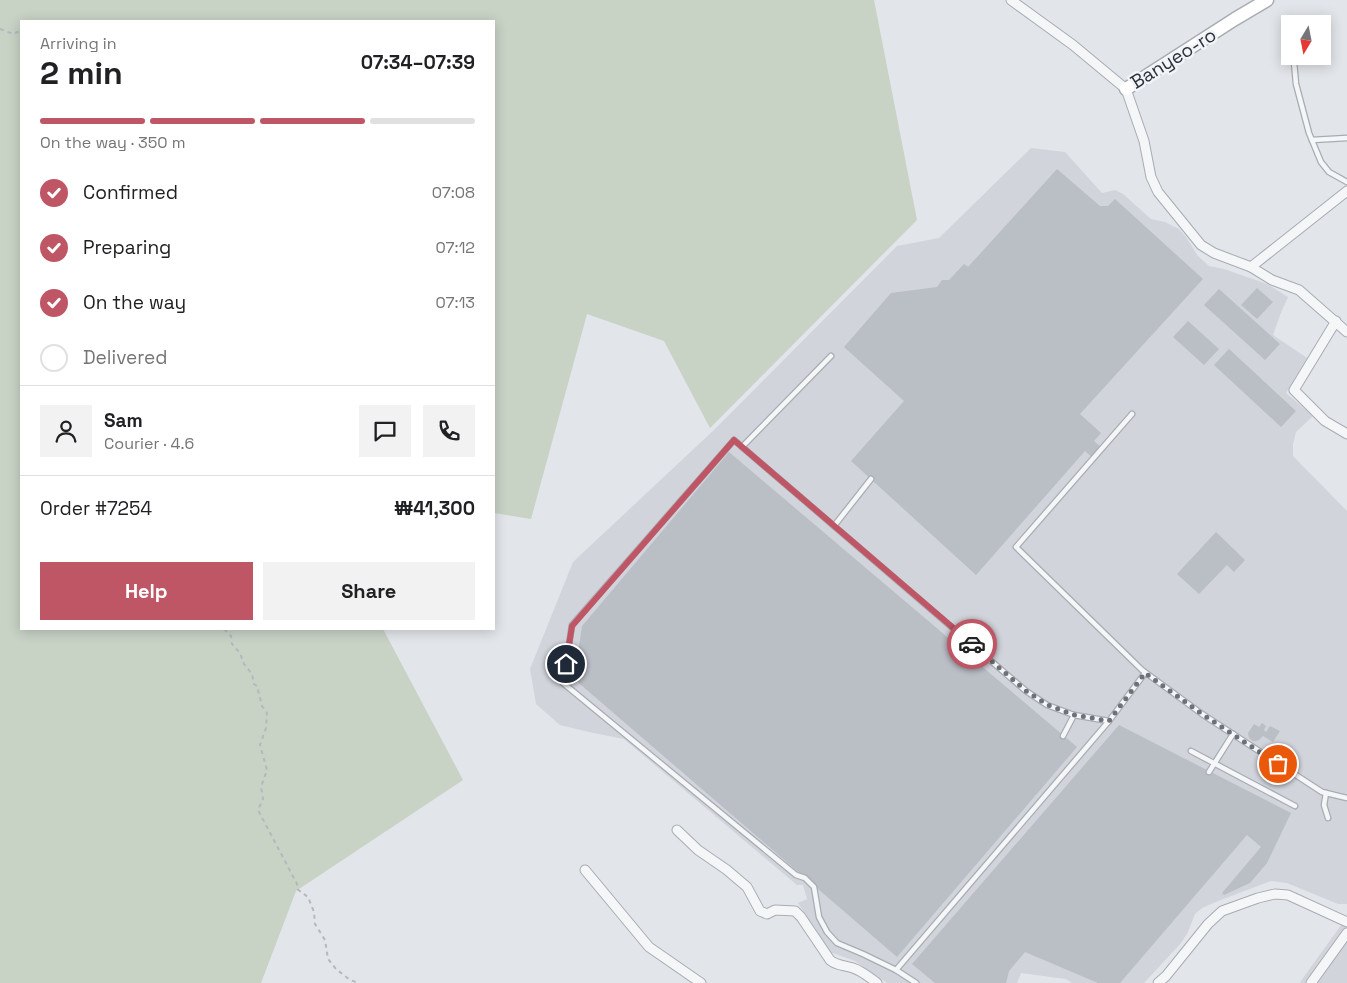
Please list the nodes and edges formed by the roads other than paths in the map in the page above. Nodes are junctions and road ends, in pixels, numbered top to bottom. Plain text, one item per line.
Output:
1 (1011, 0) edge
2 (1267, 0) edge
3 (1294, 65) edge
4 (1126, 89) junction
5 (1347, 138) edge
6 (1312, 140) junction
7 (1347, 182) edge
8 (1347, 191) edge
9 (1252, 267) junction
10 (1336, 321) junction
11 (1347, 332) edge
12 (831, 356) dead end
13 (1132, 414) dead end
14 (1347, 434) edge
15 (742, 447) junction
16 (870, 479) dead end
17 (834, 526) junction
18 (1145, 673) junction
19 (1074, 715) junction
20 (1109, 721) junction
21 (1233, 734) junction
22 (1063, 736) dead end
23 (1190, 751) dead end
24 (1214, 764) junction
25 (1209, 772) dead end
26 (1326, 793) junction
27 (1347, 798) edge
28 (1295, 806) dead end
29 (1328, 818) dead end
30 (677, 830) dead end
31 (585, 870) dead end
32 (1347, 922) edge
33 (1347, 933) edge
34 (896, 970) junction
35 (698, 982) edge
36 (877, 983) edge
37 (916, 983) edge
38 (1158, 983) edge
39 (1311, 983) edge

1 - 4 street, Banyeo-ro
2 - 4 street, Banyeo-ro
3 - 6 lane
4 - 9 street
5 - 6 lane
6 - 7 lane
8 - 9 street
9 - 10 street
10 - 11 street
10 - 14 street
12 - 15 lane
13 - 18 lane
15 - 17 lane
15 - 34 lane
16 - 17 lane
17 - 19 lane
18 - 20 lane
18 - 21 lane
19 - 20 lane
19 - 22 lane
20 - 34 lane
21 - 24 lane
21 - 26 lane
23 - 24 lane
24 - 25 lane
24 - 28 lane
26 - 27 lane
26 - 29 lane
30 - 36 street
31 - 35 street
32 - 38 street
33 - 39 street
34 - 37 lane

